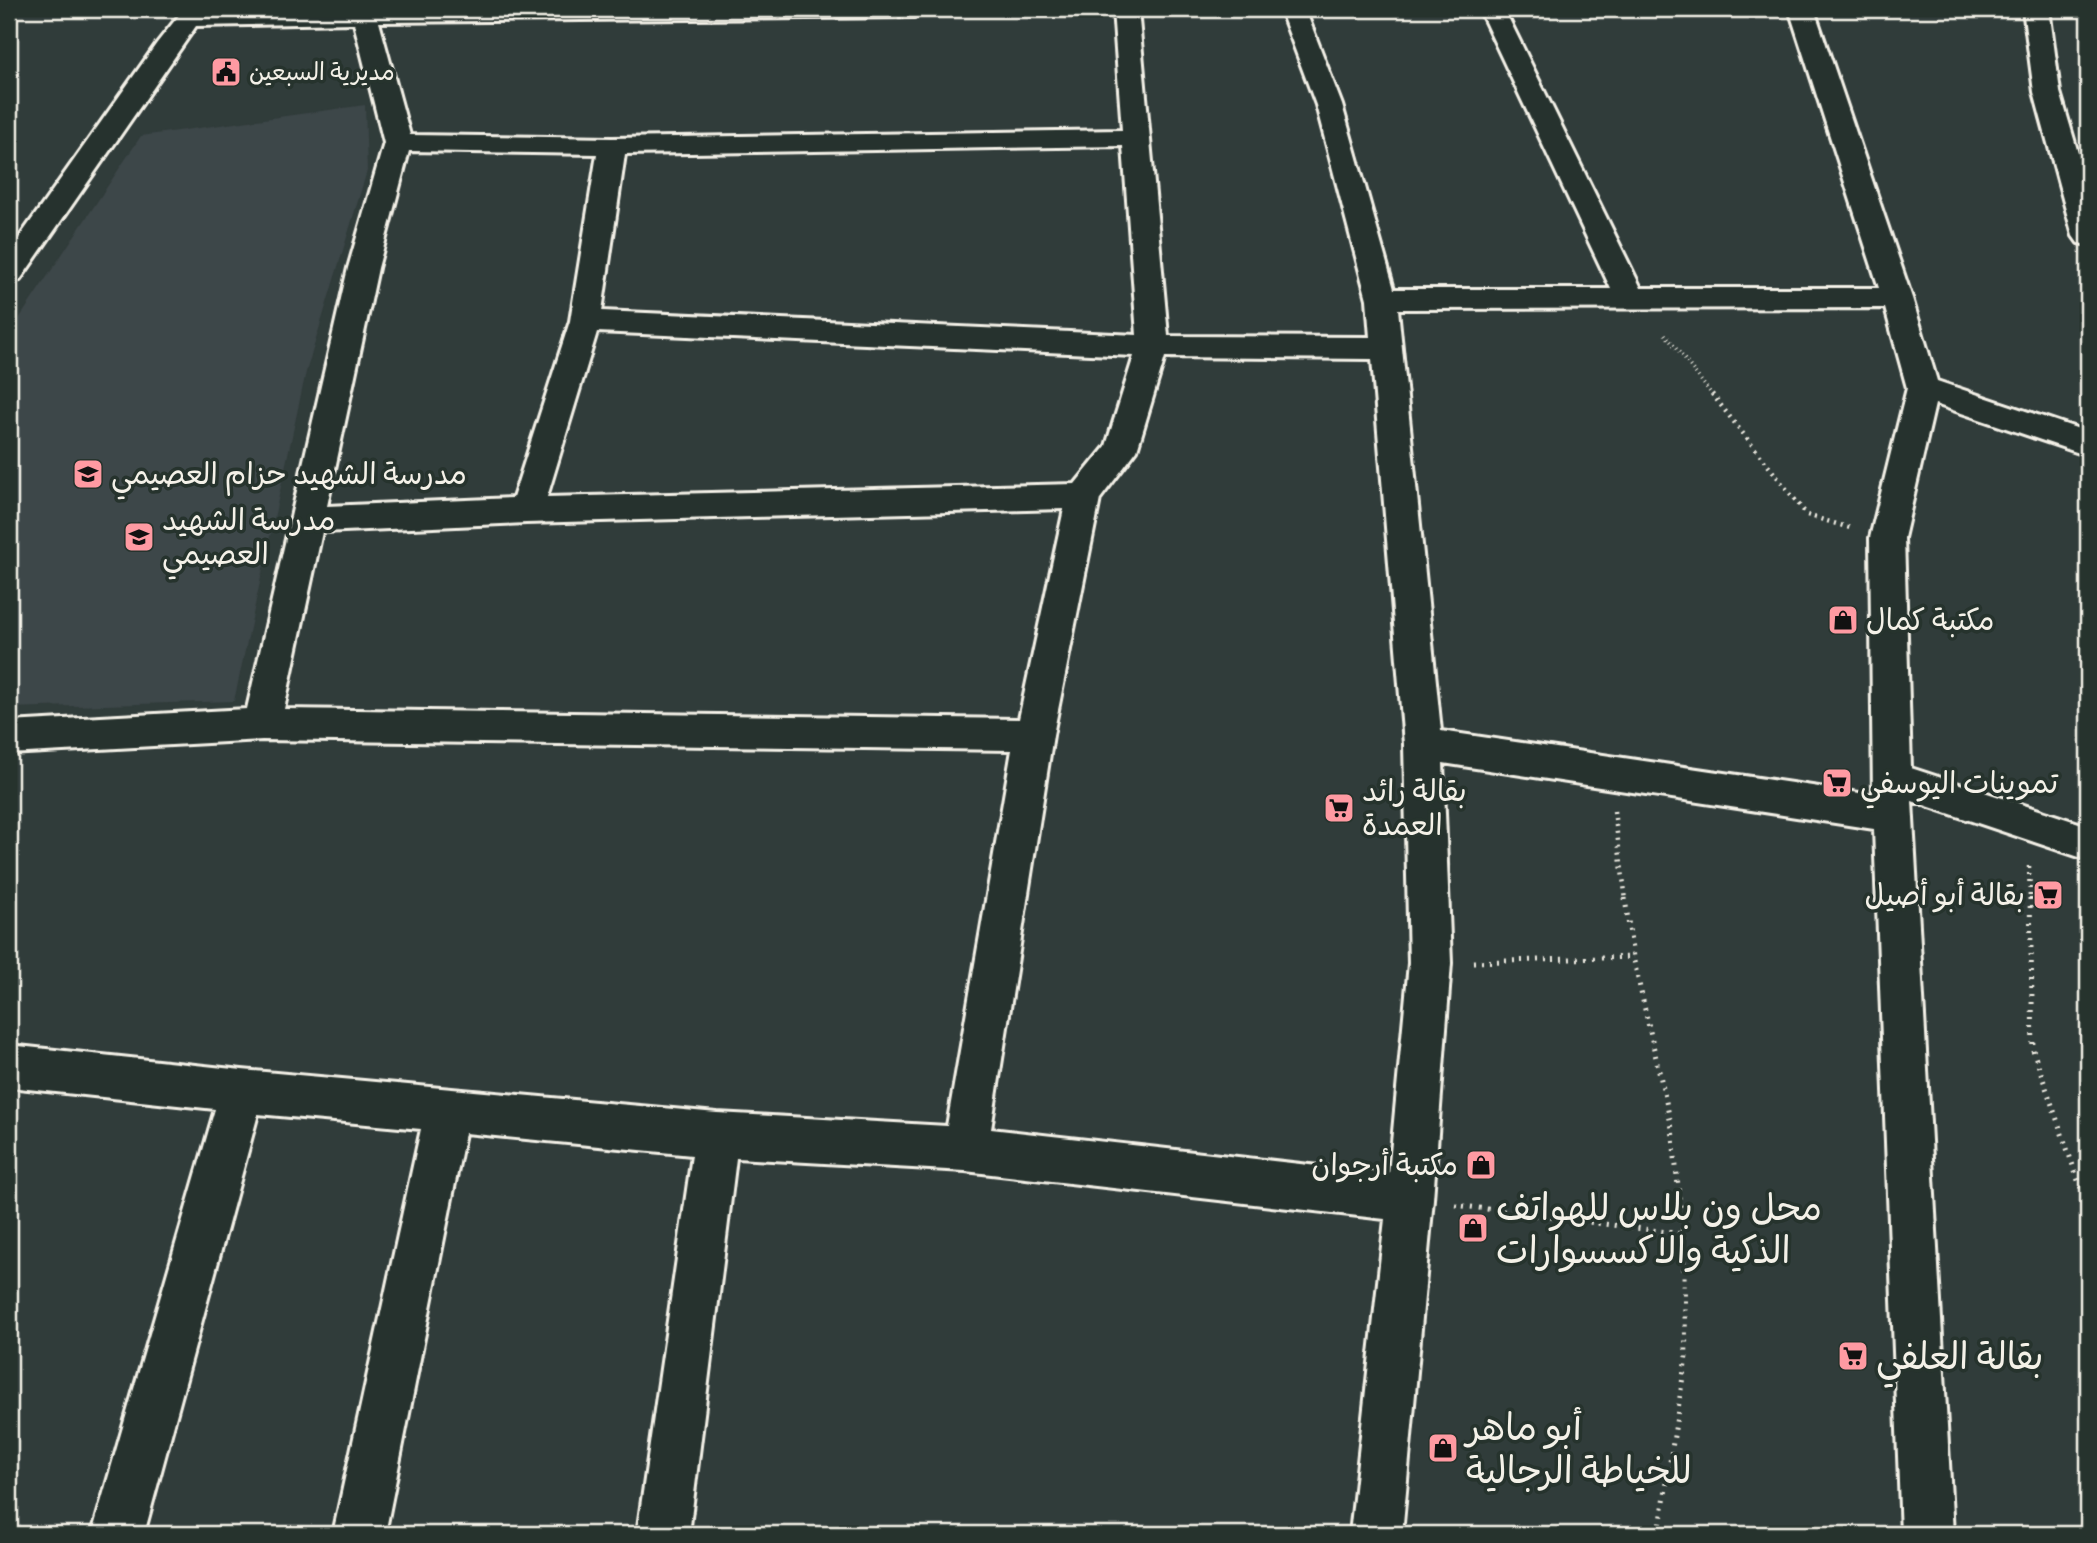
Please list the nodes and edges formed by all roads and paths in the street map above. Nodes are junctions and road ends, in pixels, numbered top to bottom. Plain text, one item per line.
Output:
1 (914, 9) edge
2 (1126, 9) edge
3 (1292, 9) edge
4 (1491, 9) edge
5 (1802, 9) edge
6 (2039, 9) edge
7 (364, 13) junction
8 (193, 14) edge
9 (1138, 138) junction
10 (398, 143) junction
11 (612, 146) junction
12 (2088, 236) edge
13 (9, 273) edge
14 (1631, 298) junction
15 (1897, 298) junction
16 (1382, 299) junction
17 (584, 321) junction
18 (1153, 346) junction
19 (1385, 348) junction
20 (1923, 388) junction
21 (2088, 444) edge
22 (1084, 496) junction
23 (526, 510) junction
24 (308, 520) junction
25 (1887, 538) junction
26 (262, 724) junction
27 (1034, 735) junction
28 (9, 738) edge
29 (1423, 744) junction
30 (1608, 772) junction
31 (1892, 778) junction
32 (1893, 816) junction
33 (2027, 823) junction
34 (2088, 844) edge
35 (1633, 957) junction
36 (1430, 963) junction
37 (9, 1066) edge
38 (242, 1091) junction
39 (447, 1111) junction
40 (717, 1135) junction
41 (965, 1149) junction
42 (1410, 1199) junction
43 (2088, 1200) edge
44 (1683, 1234) junction
45 (118, 1534) edge
46 (359, 1534) edge
47 (663, 1534) edge
48 (1376, 1534) edge
49 (1660, 1534) edge
50 (1927, 1534) edge

1 - 7 street
2 - 9 street
3 - 16 street
4 - 14 street
5 - 15 street
6 - 12 street
7 - 8 street
7 - 10 street
8 - 13 street
9 - 11 street
9 - 18 street
10 - 11 street
10 - 24 street
11 - 17 street
14 - 15 street
14 - 16 street
14 - 25 path
15 - 20 street
16 - 19 street
17 - 18 street
17 - 23 street
18 - 19 street
18 - 22 street
19 - 29 street
20 - 21 street
20 - 25 street
22 - 23 street
22 - 27 street
23 - 24 street
24 - 26 street
25 - 31 street
26 - 27 street
26 - 28 street
27 - 41 street
29 - 30 street
29 - 36 street
30 - 32 street
30 - 35 path
31 - 32 street
31 - 33 street
32 - 50 street
33 - 34 street
33 - 43 path
35 - 36 path
35 - 44 path
36 - 42 street
37 - 38 street
38 - 39 street
38 - 45 street
39 - 40 street
39 - 46 street
40 - 41 street
40 - 47 street
41 - 42 street
42 - 44 path
42 - 48 street
44 - 49 path

